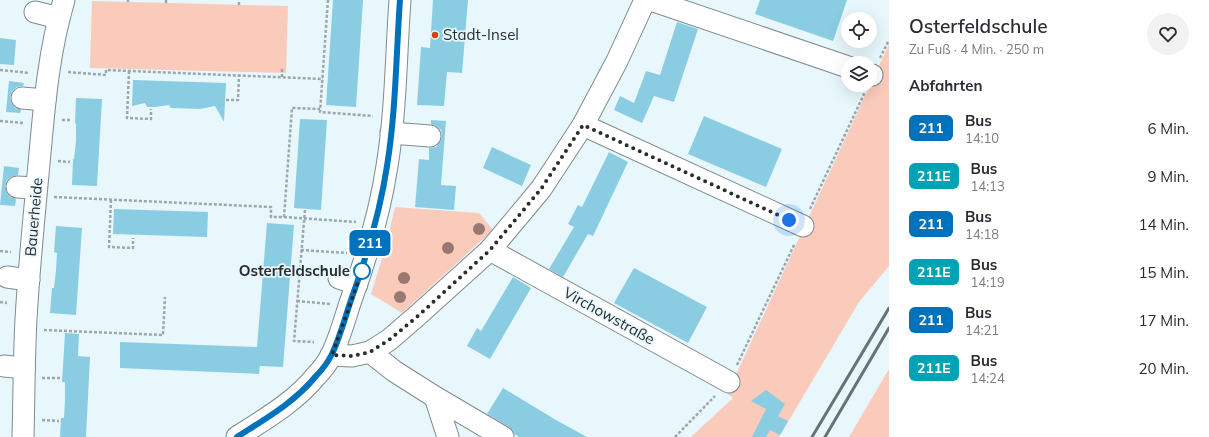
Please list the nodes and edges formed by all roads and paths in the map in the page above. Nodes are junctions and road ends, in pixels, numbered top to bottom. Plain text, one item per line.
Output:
1 (239, 0) edge
2 (328, 0) edge
3 (400, 0) edge
4 (645, 0) edge
5 (651, 0) edge
6 (239, 5) dead end
7 (62, 9) edge
8 (35, 12) dead end
9 (841, 65) edge
10 (282, 69) dead end
11 (0, 70) edge
12 (129, 71) junction
13 (64, 72) dead end
14 (32, 73) dead end
15 (239, 75) junction
16 (282, 77) junction
17 (323, 79) junction
18 (864, 92) edge
19 (22, 98) dead end
20 (45, 100) junction
21 (226, 100) dead end
22 (151, 109) dead end
23 (320, 109) junction
24 (378, 116) dead end
25 (0, 121) edge
26 (27, 124) dead end
27 (583, 125) junction
28 (391, 133) junction
29 (430, 136) dead end
30 (35, 190) junction
31 (111, 200) junction
32 (305, 210) dead end
33 (284, 218) junction
34 (304, 219) junction
35 (361, 223) dead end
36 (803, 226) junction
37 (133, 238) dead end
38 (301, 250) junction
39 (490, 250) junction
40 (352, 254) dead end
41 (8, 277) dead end
42 (29, 280) junction
43 (165, 296) dead end
44 (297, 301) junction
45 (332, 304) dead end
46 (44, 330) dead end
47 (314, 342) dead end
48 (370, 352) junction
49 (332, 355) junction
50 (4, 366) dead end
51 (32, 373) junction
52 (60, 378) dead end
53 (729, 382) junction
54 (435, 397) junction
55 (40, 420) dead end
56 (59, 421) dead end
57 (23, 437) edge
58 (237, 437) edge
59 (448, 437) edge
60 (503, 437) edge
61 (675, 437) edge

1 - 6 path
2 - 17 path
3 - 28 street
4 - 27 street
5 - 9 street
7 - 8 street
7 - 20 street, Bauerheide
10 - 16 path
11 - 14 path
12 - 13 path
12 - 15 path
12 - 22 path
15 - 16 path
15 - 21 path
16 - 17 path
17 - 23 path
18 - 36 path
19 - 20 street
20 - 30 street, Bauerheide
23 - 24 path
23 - 33 path
25 - 26 path
27 - 36 street
27 - 39 street
28 - 29 street
28 - 49 street
30 - 31 path
30 - 42 street, Bauerheide
31 - 33 path
31 - 37 path
32 - 34 path
33 - 34 path
34 - 35 path
34 - 38 path
36 - 53 path
38 - 40 path
38 - 44 path
39 - 48 street
39 - 53 street, Virchowstraße
41 - 42 street
42 - 51 street, Bauerheide
43 - 46 path
44 - 45 path
44 - 47 path
48 - 49 street
48 - 54 street
49 - 58 street
50 - 51 street
51 - 52 path
51 - 57 street, Bauerheide
53 - 61 path
54 - 59 street
54 - 60 street
55 - 56 path

